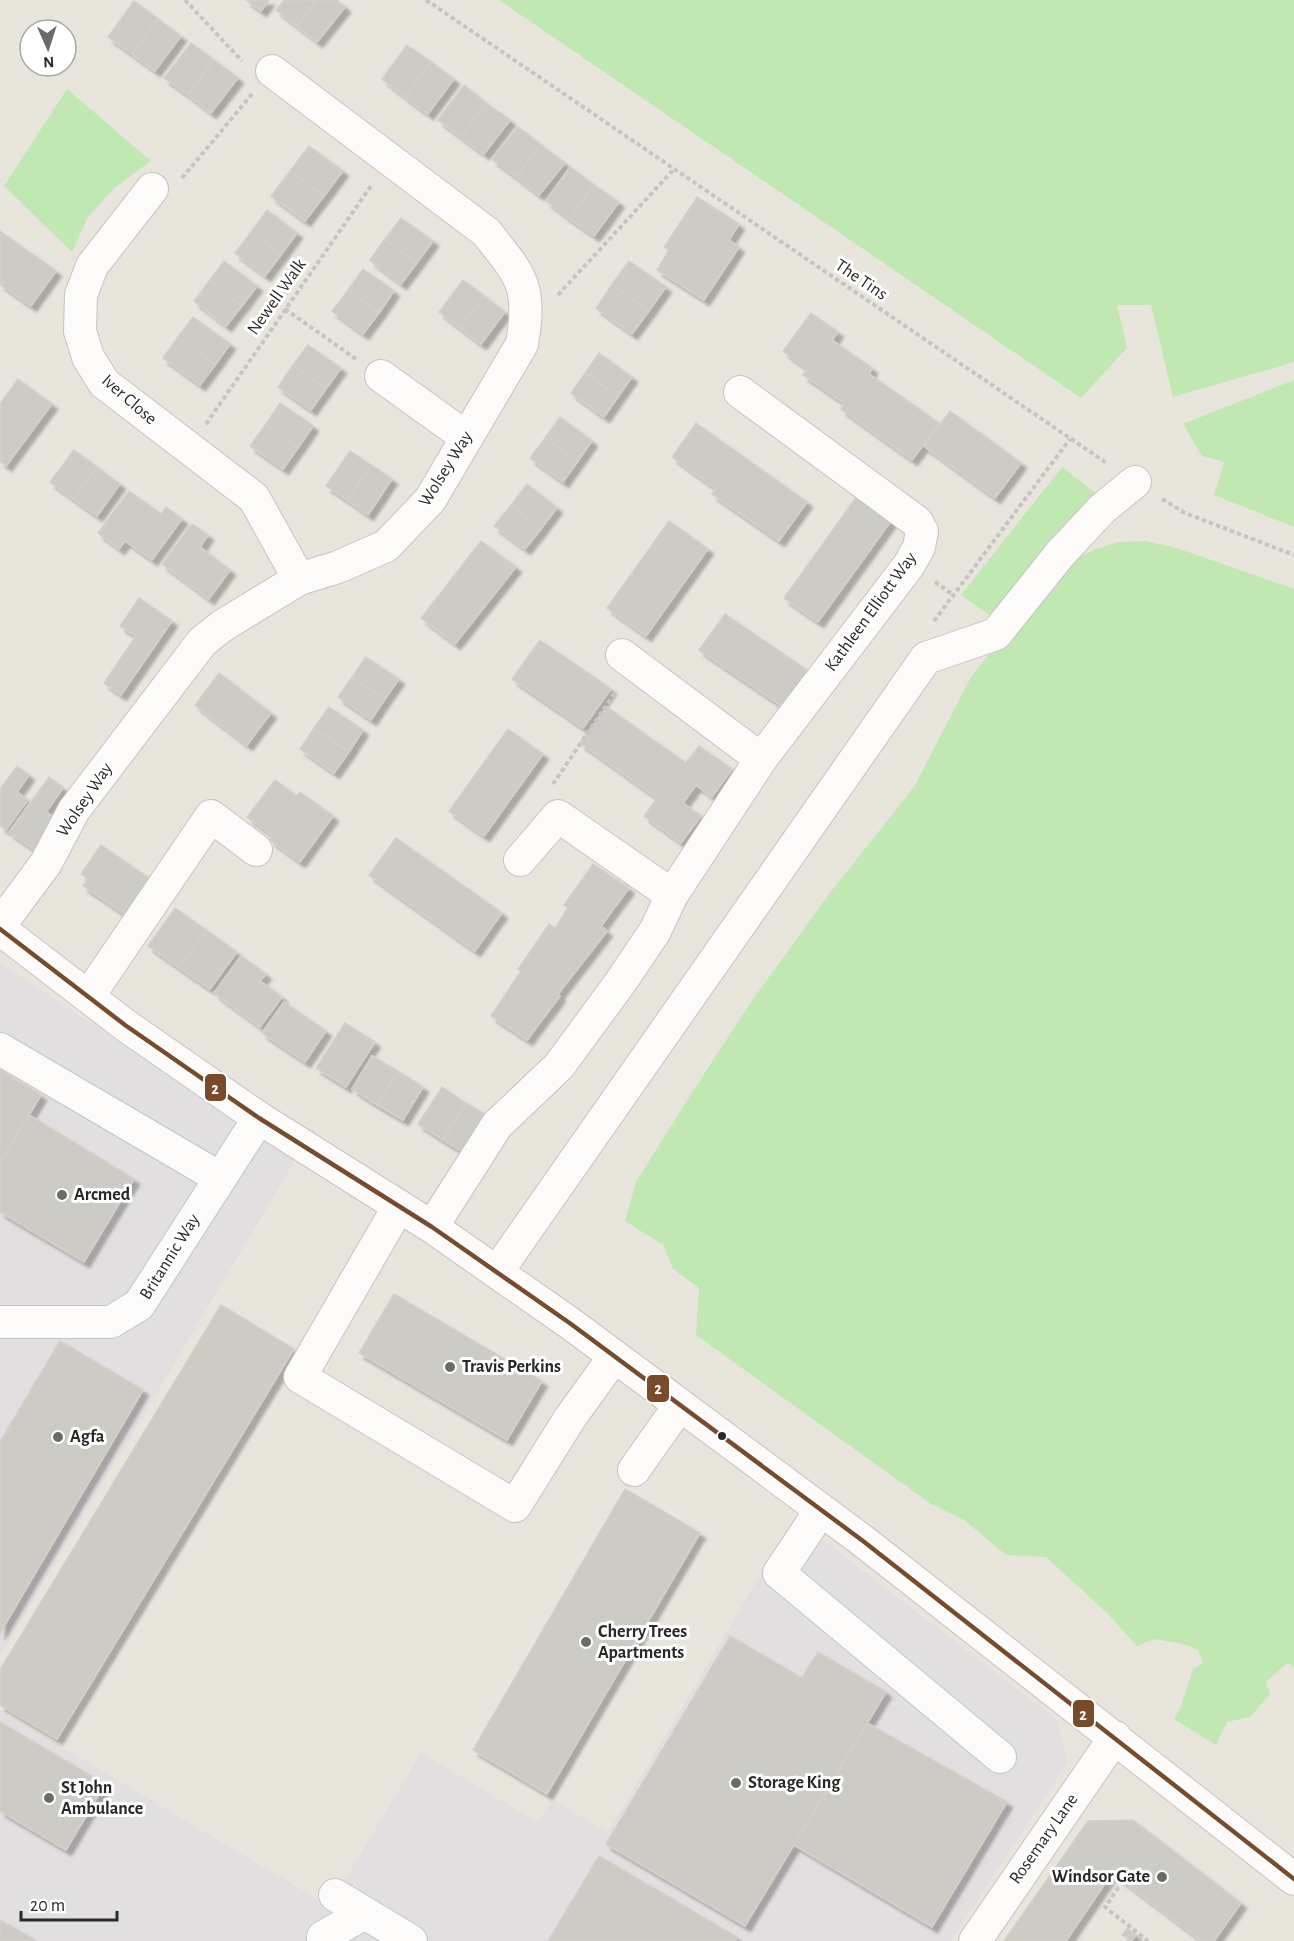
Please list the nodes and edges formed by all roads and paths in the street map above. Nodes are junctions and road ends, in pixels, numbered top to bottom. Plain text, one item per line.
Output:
1 (185, 0) edge
2 (426, 0) edge
3 (272, 71) junction
4 (389, 161) junction
5 (674, 169) junction
6 (152, 189) joint
7 (557, 296) dead end
8 (285, 309) junction
9 (381, 376) joint
10 (740, 392) dead end
11 (466, 437) junction
12 (188, 449) junction
13 (1135, 482) junction
14 (1294, 555) edge
15 (299, 579) junction
16 (628, 660) joint
17 (761, 759) junction
18 (558, 816) junction
19 (256, 850) dead end
20 (520, 860) dead end
21 (672, 895) junction
22 (0, 927) edge
23 (88, 997) junction
24 (0, 1049) edge
25 (259, 1118) junction
26 (220, 1178) junction
27 (399, 1206) junction
28 (432, 1227) junction
29 (497, 1272) junction
30 (1, 1323) edge
31 (614, 1357) junction
32 (680, 1405) junction
33 (634, 1470) dead end
34 (821, 1510) junction
35 (1115, 1737) junction
36 (1000, 1757) dead end
37 (1294, 1879) edge
38 (1123, 1881) dead end
39 (335, 1895) dead end
40 (364, 1913) junction
41 (323, 1937) dead end
42 (411, 1941) edge
43 (975, 1941) edge
44 (1148, 1941) edge

1 - 3 path
2 - 5 path, The Tins
3 - 4 street, Wolsey Way
3 - 6 path
4 - 8 path, Newell Walk
4 - 11 street, Wolsey Way
5 - 7 path
5 - 13 path, The Tins
6 - 12 street, Iver Close
8 - 9 path
8 - 12 path, Newell Walk
9 - 11 street
10 - 17 street, Kathleen Elliott Way
11 - 15 street, Wolsey Way
12 - 15 street, Iver Close
13 - 14 path, The Tins
13 - 29 street
15 - 22 street, Wolsey Way
16 - 17 street
16 - 18 path
17 - 21 street, Kathleen Elliott Way
18 - 20 street
18 - 21 street
19 - 23 street
21 - 28 street, Kathleen Elliott Way
22 - 23 street
23 - 25 street
24 - 26 street
25 - 26 street, Britannic Way
25 - 27 street
26 - 30 street, Britannic Way
27 - 28 street
27 - 31 street
28 - 29 street
29 - 31 street
31 - 32 street
32 - 33 street
32 - 34 street
34 - 35 street
34 - 36 street
35 - 37 street
35 - 43 street, Rosemary Lane
38 - 44 path
39 - 40 street
40 - 41 street
40 - 42 street

